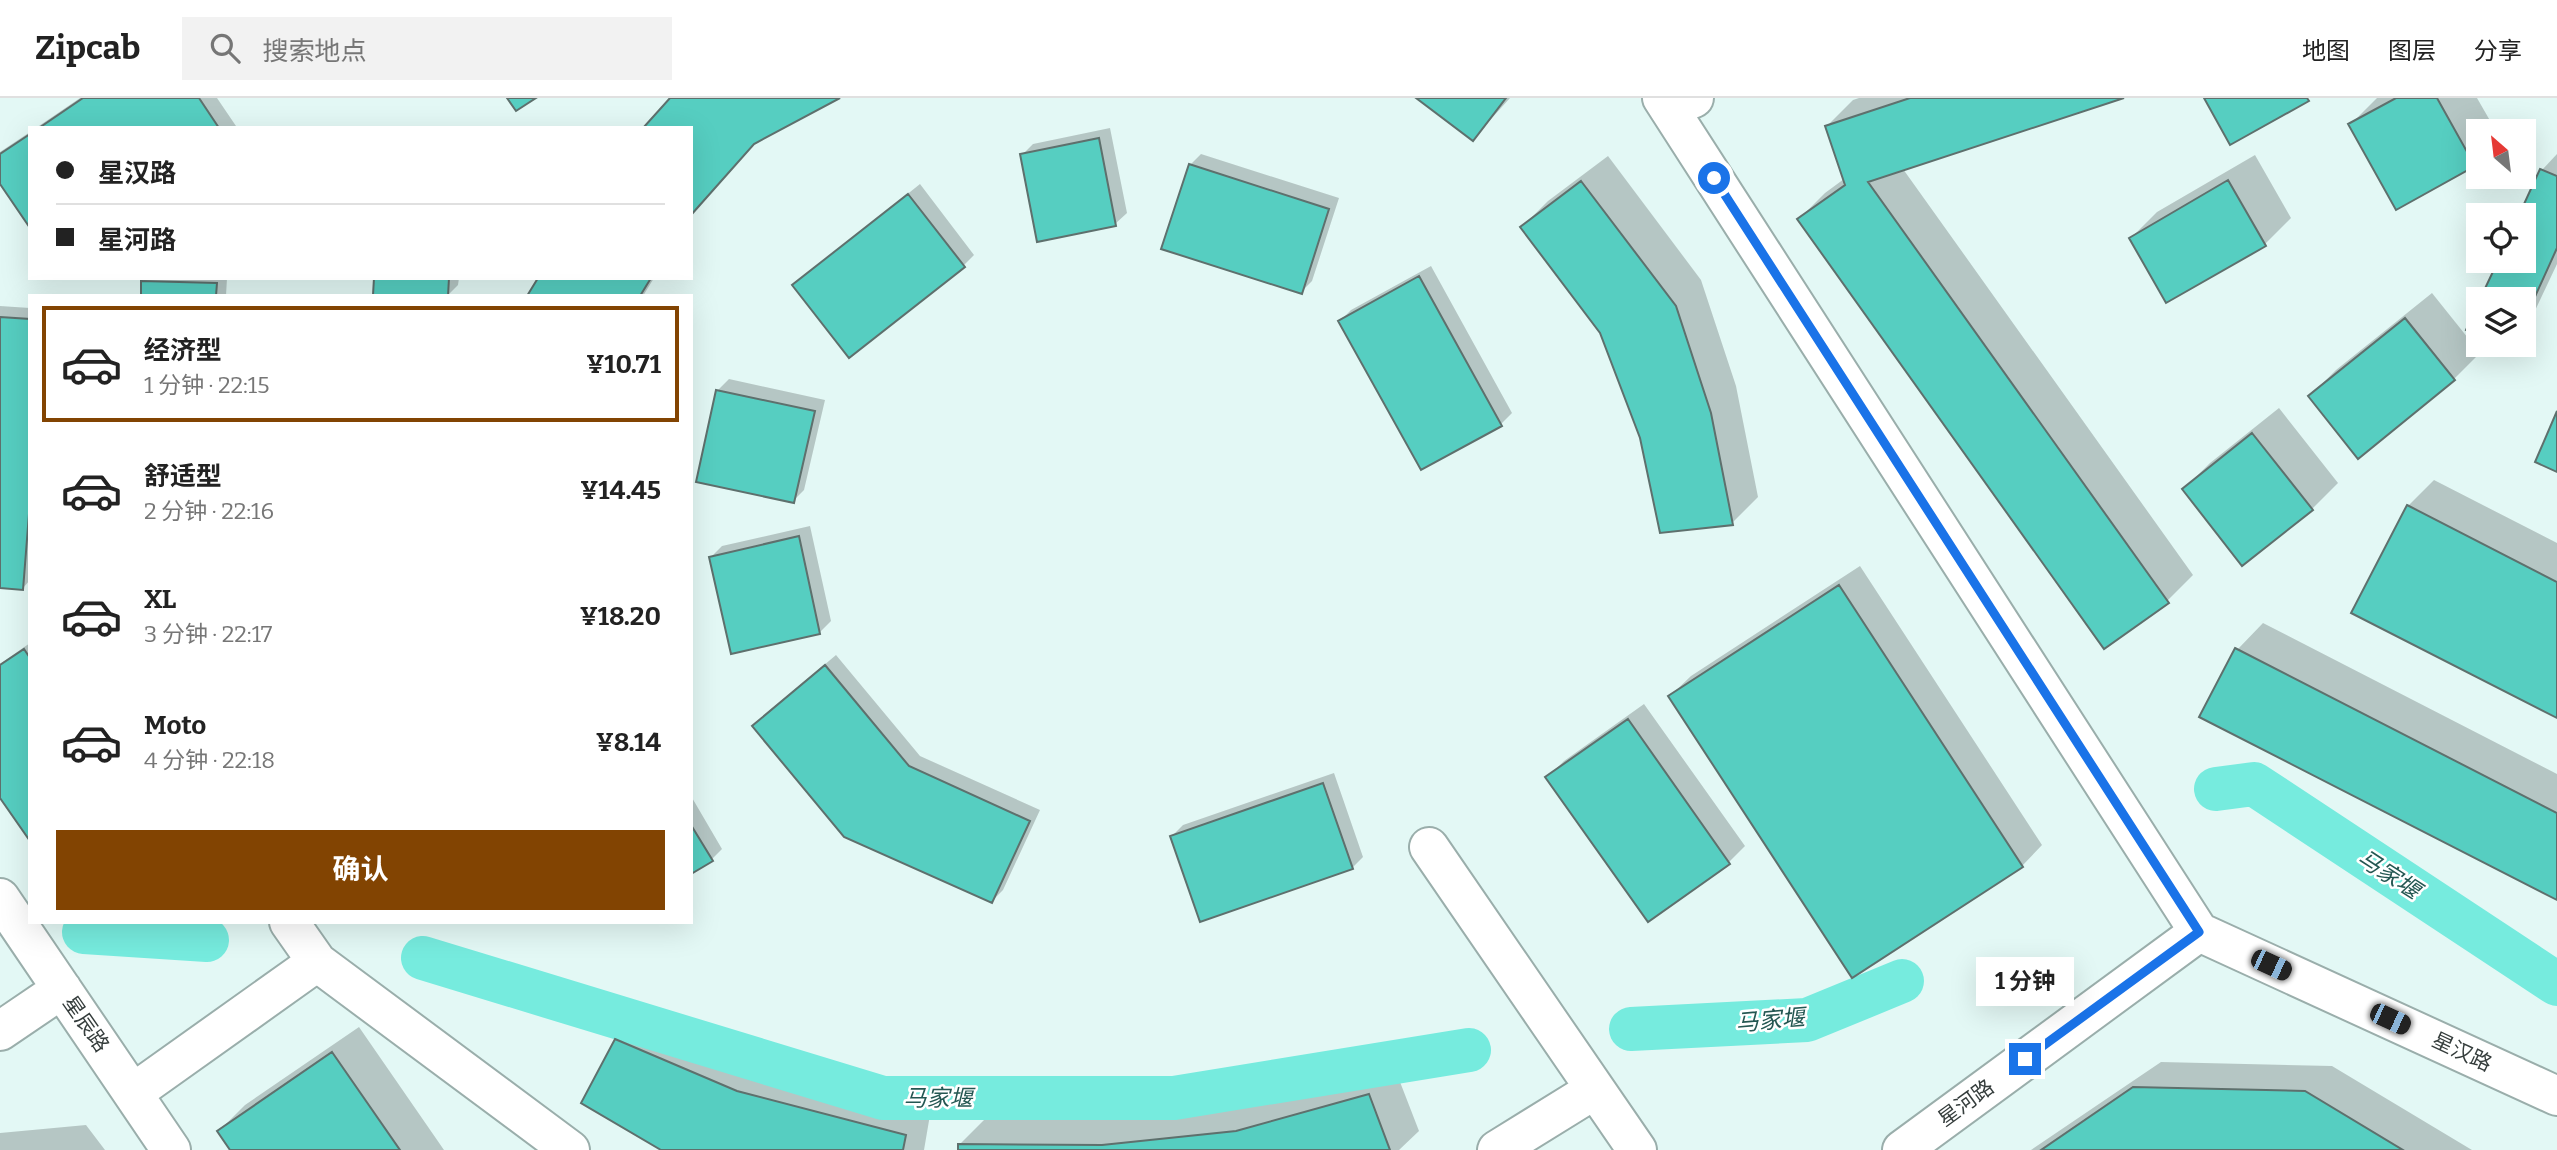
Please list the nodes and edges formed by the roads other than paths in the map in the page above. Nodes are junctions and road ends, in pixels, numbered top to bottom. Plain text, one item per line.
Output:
1 (1675, 101) edge
2 (1429, 847) dead end
3 (0, 898) edge
4 (290, 924) edge
5 (2199, 932) junction
6 (317, 962) junction
7 (62, 989) junction
8 (0, 1031) edge
9 (1594, 1090) junction
10 (134, 1093) junction
11 (2557, 1096) edge
12 (171, 1150) edge
13 (570, 1150) edge
14 (1497, 1150) edge
15 (1637, 1150) edge
16 (1902, 1150) edge

1 - 5 street
2 - 9 street
3 - 7 street, 星辰路
4 - 6 street
5 - 11 street, 星汉路
5 - 16 street, 星河路
6 - 10 street
6 - 13 street
7 - 8 street
7 - 10 street, 星辰路
9 - 14 street
9 - 15 street
10 - 12 street, 星辰路

